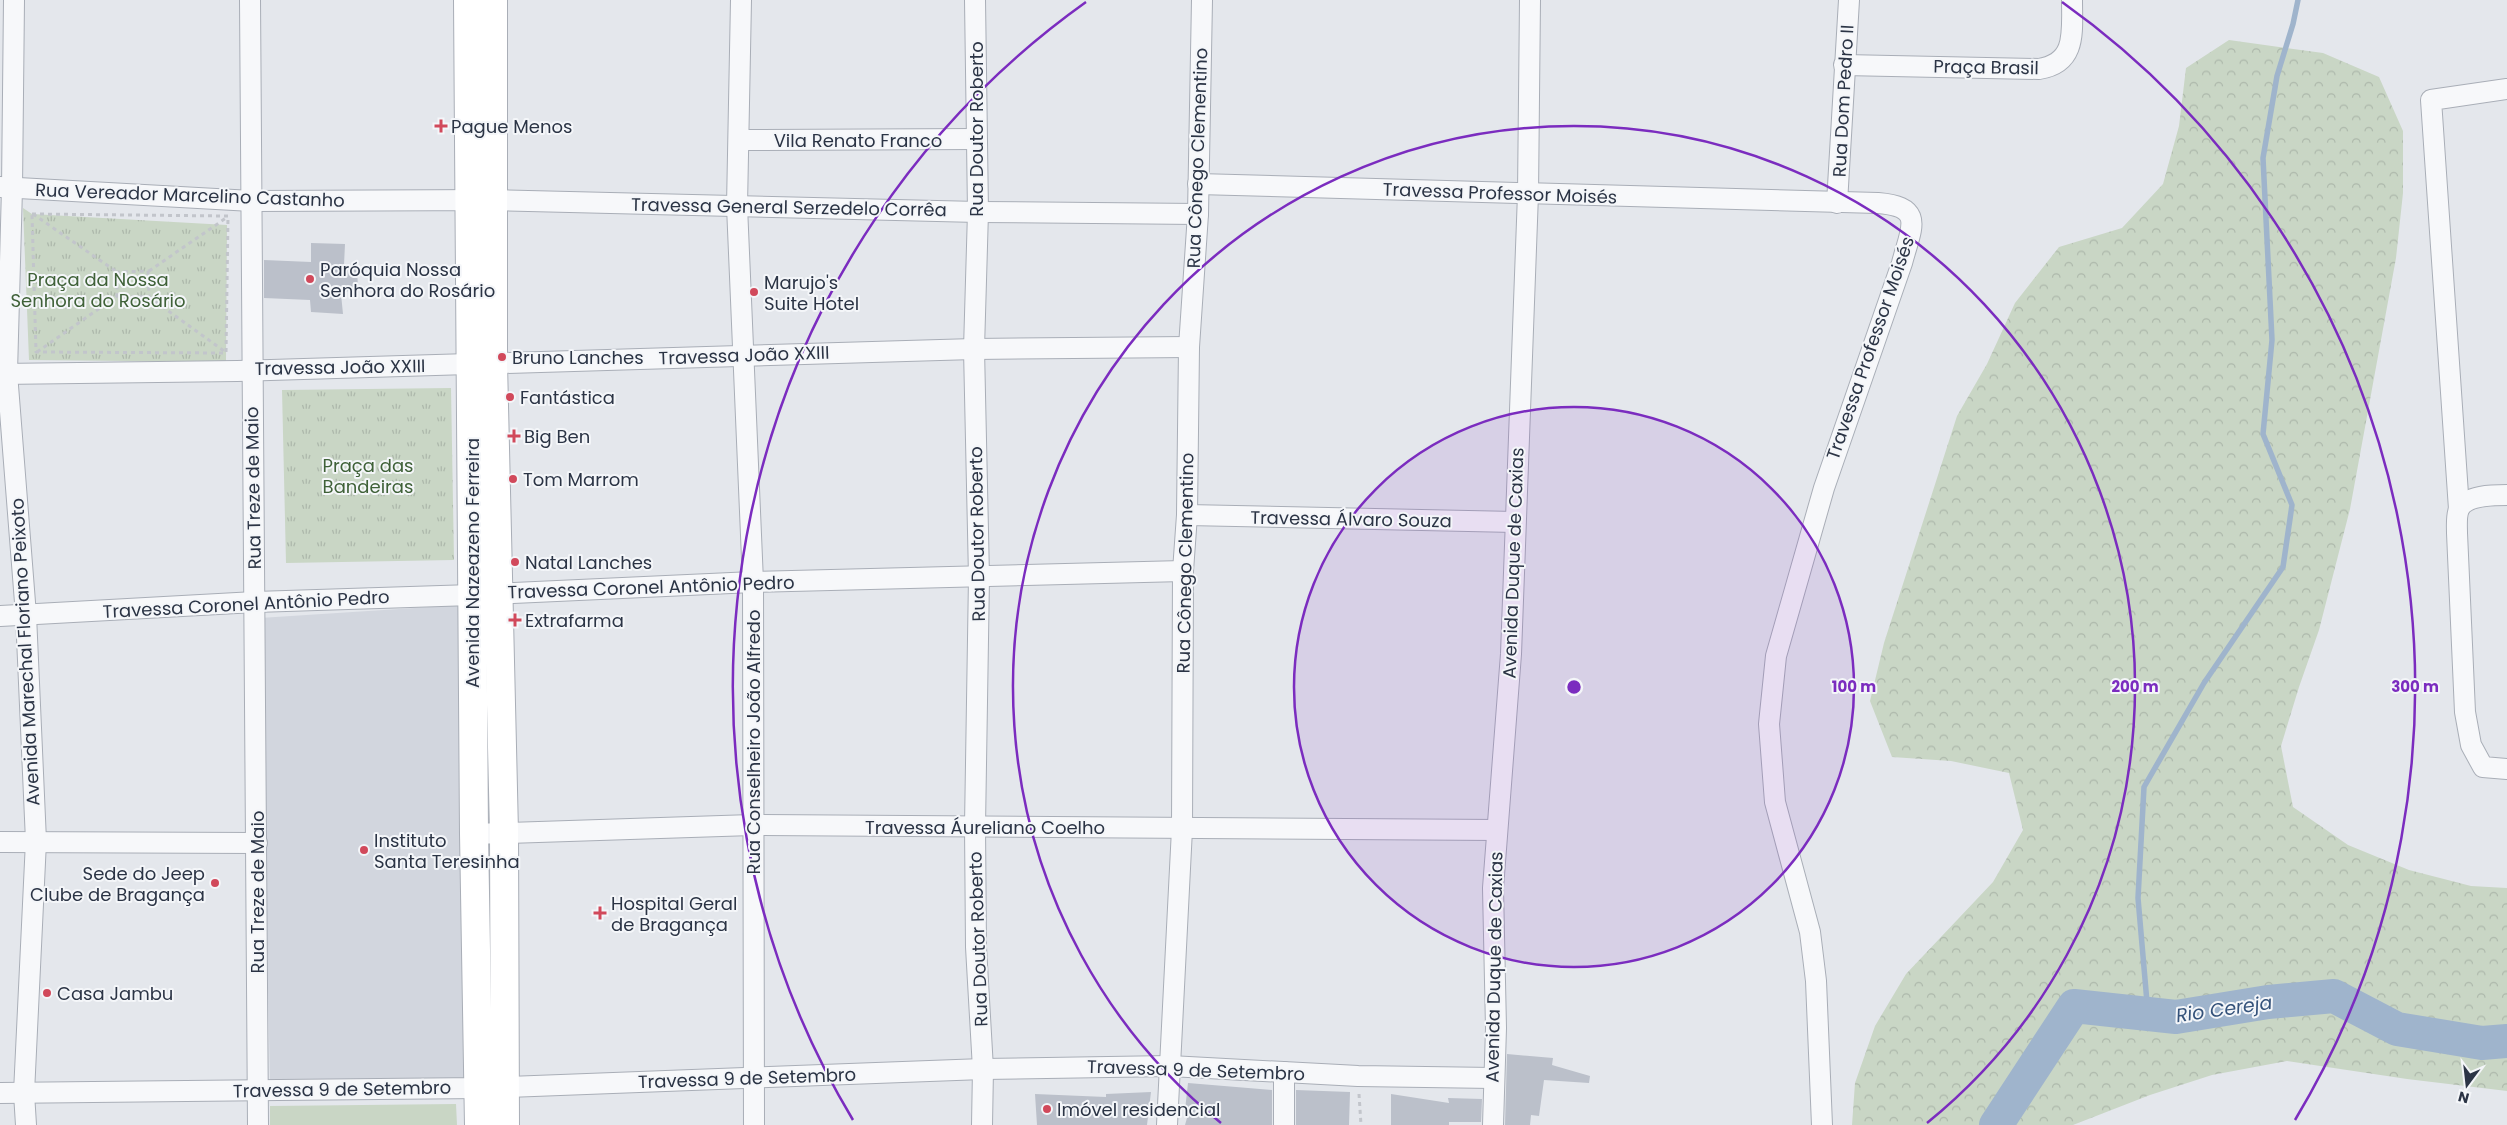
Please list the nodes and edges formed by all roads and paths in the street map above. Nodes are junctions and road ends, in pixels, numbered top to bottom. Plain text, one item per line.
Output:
1 (14, 0) edge
2 (250, 0) edge
3 (468, 0) edge
4 (493, 0) edge
5 (741, 0) edge
6 (975, 0) edge
7 (1202, 0) edge
8 (1530, 0) edge
9 (1849, 0) edge
10 (2072, 0) edge
11 (1844, 65) junction
12 (2507, 89) edge
13 (976, 139) junction
14 (739, 140) junction
15 (1198, 184) junction
16 (6, 188) edge
17 (1528, 194) junction
18 (252, 201) junction
19 (481, 201) junction
20 (1837, 202) junction
21 (737, 206) junction
22 (978, 212) junction
23 (32, 214) junction
24 (1198, 214) junction
25 (228, 216) junction
26 (148, 271) junction
27 (117, 272) junction
28 (117, 296) junction
29 (149, 297) junction
30 (1189, 347) junction
31 (974, 349) junction
32 (36, 352) junction
33 (226, 353) junction
34 (743, 354) junction
35 (251, 360) junction
36 (482, 364) junction
37 (4, 374) edge
38 (2507, 495) edge
39 (2459, 509) junction
40 (1187, 515) junction
41 (1515, 522) junction
42 (1182, 571) junction
43 (979, 577) junction
44 (753, 582) junction
45 (485, 594) junction
46 (255, 602) junction
47 (26, 615) junction
48 (0, 616) edge
49 (2507, 769) edge
50 (752, 826) junction
51 (975, 826) junction
52 (1182, 829) junction
53 (1497, 830) junction
54 (504, 832) junction
55 (474, 834) junction
56 (36, 841) junction
57 (0, 842) edge
58 (257, 843) junction
59 (1170, 1066) junction
60 (983, 1069) junction
61 (1284, 1072) junction
62 (1358, 1076) junction
63 (753, 1078) junction
64 (1493, 1078) junction
65 (491, 1087) junction
66 (258, 1090) junction
67 (0, 1093) edge
68 (24, 1093) junction
69 (26, 1125) edge
70 (258, 1125) edge
71 (479, 1125) edge
72 (505, 1125) edge
73 (754, 1125) edge
74 (982, 1125) edge
75 (1167, 1125) edge
76 (1284, 1125) edge
77 (1361, 1125) edge
78 (1493, 1125) edge
79 (1822, 1125) edge

1 - 16 street, Avenida Marechal Floriano Peixoto
2 - 18 street, Rua Treze de Maio
3 - 19 main road, Avenida Nazeazeno Ferreira
4 - 19 main road, Avenida Nazeazeno Ferreira
5 - 14 street, Rua Conselheiro João Alfredo
6 - 13 street, Rua Doutor Roberto
7 - 15 street, Rua Cônego Clementino
8 - 17 street, Avenida Duque de Caxias
9 - 11 street, Rua Dom Pedro II
10 - 11 street, Praça Brasil
11 - 20 street, Rua Dom Pedro II
12 - 39 street
13 - 14 street, Vila Renato Franco
13 - 22 street, Rua Doutor Roberto
14 - 21 street, Rua Conselheiro João Alfredo
15 - 17 street, Travessa Professor Moisés
15 - 24 street, Rua Cônego Clementino
16 - 18 street, Rua Vereador Marcelino Castanho
16 - 23 path
16 - 37 street, Avenida Marechal Floriano Peixoto
17 - 20 street, Travessa Professor Moisés
17 - 41 street, Avenida Duque de Caxias
18 - 19 street, Rua Vereador Marcelino Castanho
18 - 35 street, Rua Treze de Maio
19 - 21 street, Travessa General Serzedelo Corrêa
19 - 36 main road, Avenida Nazeazeno Ferreira
20 - 79 street, Travessa Professor Moisés
21 - 22 street, Travessa General Serzedelo Corrêa
21 - 34 street, Rua Conselheiro João Alfredo
22 - 24 street, Travessa General Serzedelo Corrêa
22 - 31 street, Rua Doutor Roberto
23 - 25 path
23 - 27 path
23 - 32 path
24 - 30 street, Rua Cônego Clementino
25 - 26 path
25 - 33 path
26 - 27 path
26 - 29 path
27 - 28 path
28 - 29 path
28 - 32 path
29 - 33 path
30 - 31 street, Travessa João XXIII
30 - 40 street, Rua Cônego Clementino
31 - 34 street, Travessa João XXIII
31 - 43 street, Rua Doutor Roberto
32 - 33 path
33 - 35 path
34 - 36 street, Travessa João XXIII
34 - 44 street, Rua Conselheiro João Alfredo
35 - 36 street, Travessa João XXIII
35 - 37 street, Travessa João XXIII
35 - 46 street, Rua Treze de Maio
36 - 45 main road, Avenida Nazeazeno Ferreira
37 - 47 street, Avenida Marechal Floriano Peixoto
38 - 39 street
39 - 49 street
40 - 41 street, Travessa Álvaro Souza
40 - 42 street, Rua Cônego Clementino
41 - 53 street, Avenida Duque de Caxias
42 - 43 street, Travessa Coronel Antônio Pedro
42 - 52 street, Rua Cônego Clementino
43 - 44 street, Travessa Coronel Antônio Pedro
43 - 51 street, Rua Doutor Roberto
44 - 45 street, Travessa Coronel Antônio Pedro
44 - 50 street, Rua Conselheiro João Alfredo
45 - 46 street, Travessa Coronel Antônio Pedro
45 - 54 main road, Avenida Nazeazeno Ferreira
45 - 55 main road, Avenida Nazeazeno Ferreira
46 - 47 street, Travessa Coronel Antônio Pedro
46 - 58 street, Rua Treze de Maio
47 - 48 street, Travessa Coronel Antônio Pedro
47 - 56 street, Avenida Marechal Floriano Peixoto
50 - 51 street, Travessa Áureliano Coelho
50 - 54 street, Travessa Áureliano Coelho
50 - 63 street, Rua Conselheiro João Alfredo
51 - 52 street, Travessa Áureliano Coelho
51 - 60 street, Rua Doutor Roberto
52 - 53 street, Travessa Áureliano Coelho
52 - 59 street, Rua Cônego Clementino
53 - 64 street, Avenida Duque de Caxias
54 - 55 street, Travessa Áureliano Coelho
54 - 65 main road, Avenida Nazeazeno Ferreira
55 - 65 main road, Avenida Nazeazeno Ferreira
56 - 57 street
56 - 58 street
56 - 68 street, Avenida Marechal Floriano Peixoto
58 - 66 street, Rua Treze de Maio
59 - 60 street, Travessa 9 de Setembro
59 - 61 street, Travessa 9 de Setembro
59 - 75 street, Rua Cônego Clementino
60 - 63 street, Travessa 9 de Setembro
60 - 74 street, Rua Doutor Roberto
61 - 62 street, Travessa 9 de Setembro
61 - 76 street
62 - 64 street, Travessa 9 de Setembro
62 - 77 path
63 - 65 street, Travessa 9 de Setembro
63 - 73 street, Rua Conselheiro João Alfredo
64 - 78 street, Avenida Duque de Caxias
65 - 66 street, Travessa 9 de Setembro
65 - 71 main road, Avenida Nazeazeno Ferreira
65 - 72 main road, Avenida Nazeazeno Ferreira
66 - 68 street, Travessa 9 de Setembro
66 - 70 street, Rua Treze de Maio
67 - 68 street, Travessa 9 de Setembro
68 - 69 street, Avenida Marechal Floriano Peixoto

